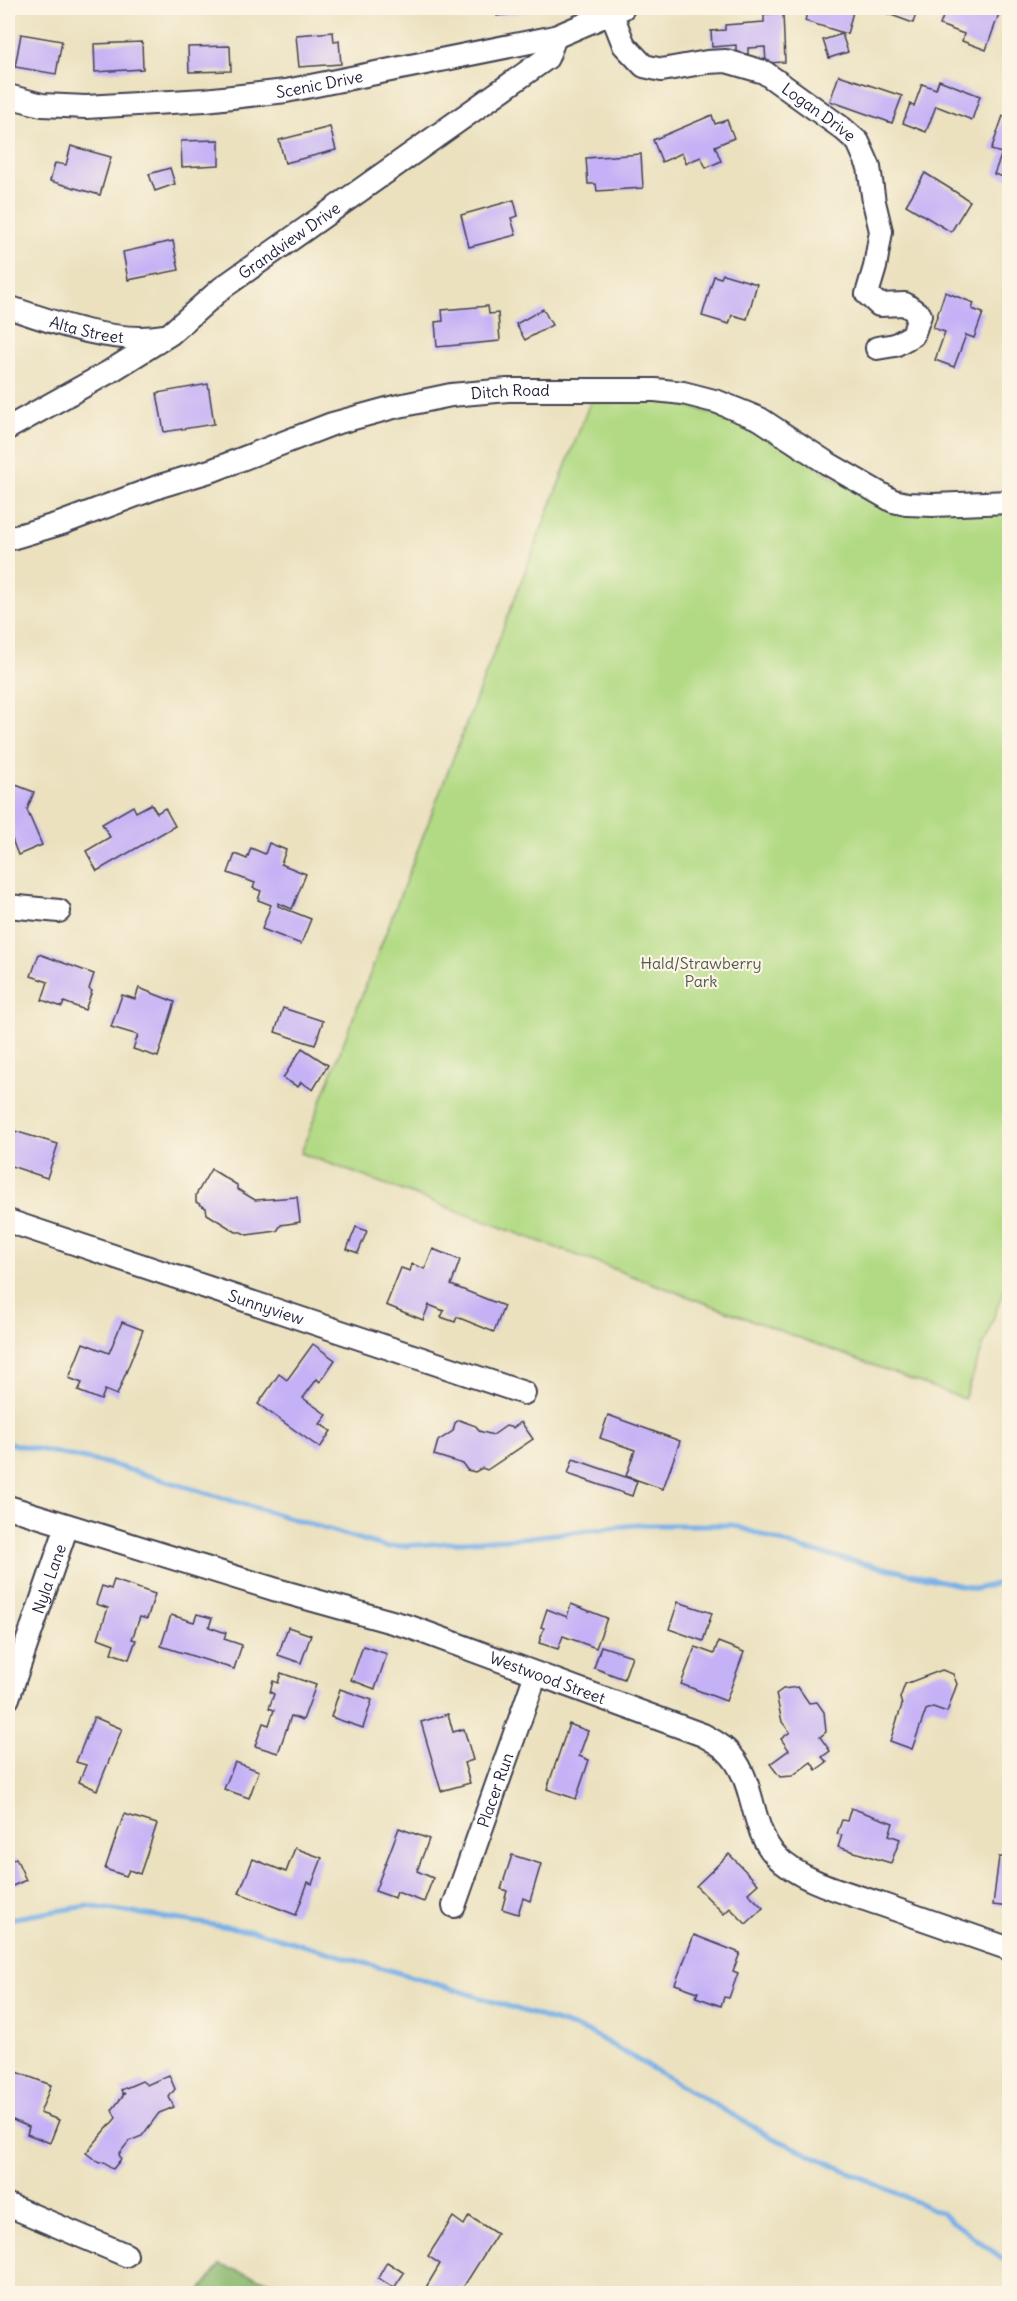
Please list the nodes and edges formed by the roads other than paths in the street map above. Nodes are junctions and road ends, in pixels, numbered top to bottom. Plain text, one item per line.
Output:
1 (617, 10) edge
2 (555, 37) junction
3 (8, 96) edge
4 (8, 307) edge
5 (170, 334) junction
6 (877, 348) dead end
7 (8, 428) edge
8 (1010, 502) edge
9 (8, 539) edge
10 (8, 906) edge
11 (59, 911) dead end
12 (8, 1221) edge
13 (524, 1393) dead end
14 (8, 1507) edge
15 (67, 1526) junction
16 (536, 1674) junction
17 (8, 1698) edge
18 (453, 1906) dead end
19 (1010, 1949) edge
20 (8, 2205) edge
21 (126, 2255) dead end

1 - 2 street, Scenic Drive
1 - 6 street, Logan Drive
2 - 3 street, Scenic Drive
2 - 5 street, Grandview Drive
4 - 5 street, Alta Street
5 - 7 street, Grandview Drive
8 - 9 street, Ditch Road
10 - 11 street
12 - 13 street, Sunnyview
14 - 15 street, Westwood Street
15 - 16 street, Westwood Street
15 - 17 street, Nyla Lane
16 - 18 street, Placer Run
16 - 19 street, Westwood Street
20 - 21 street

